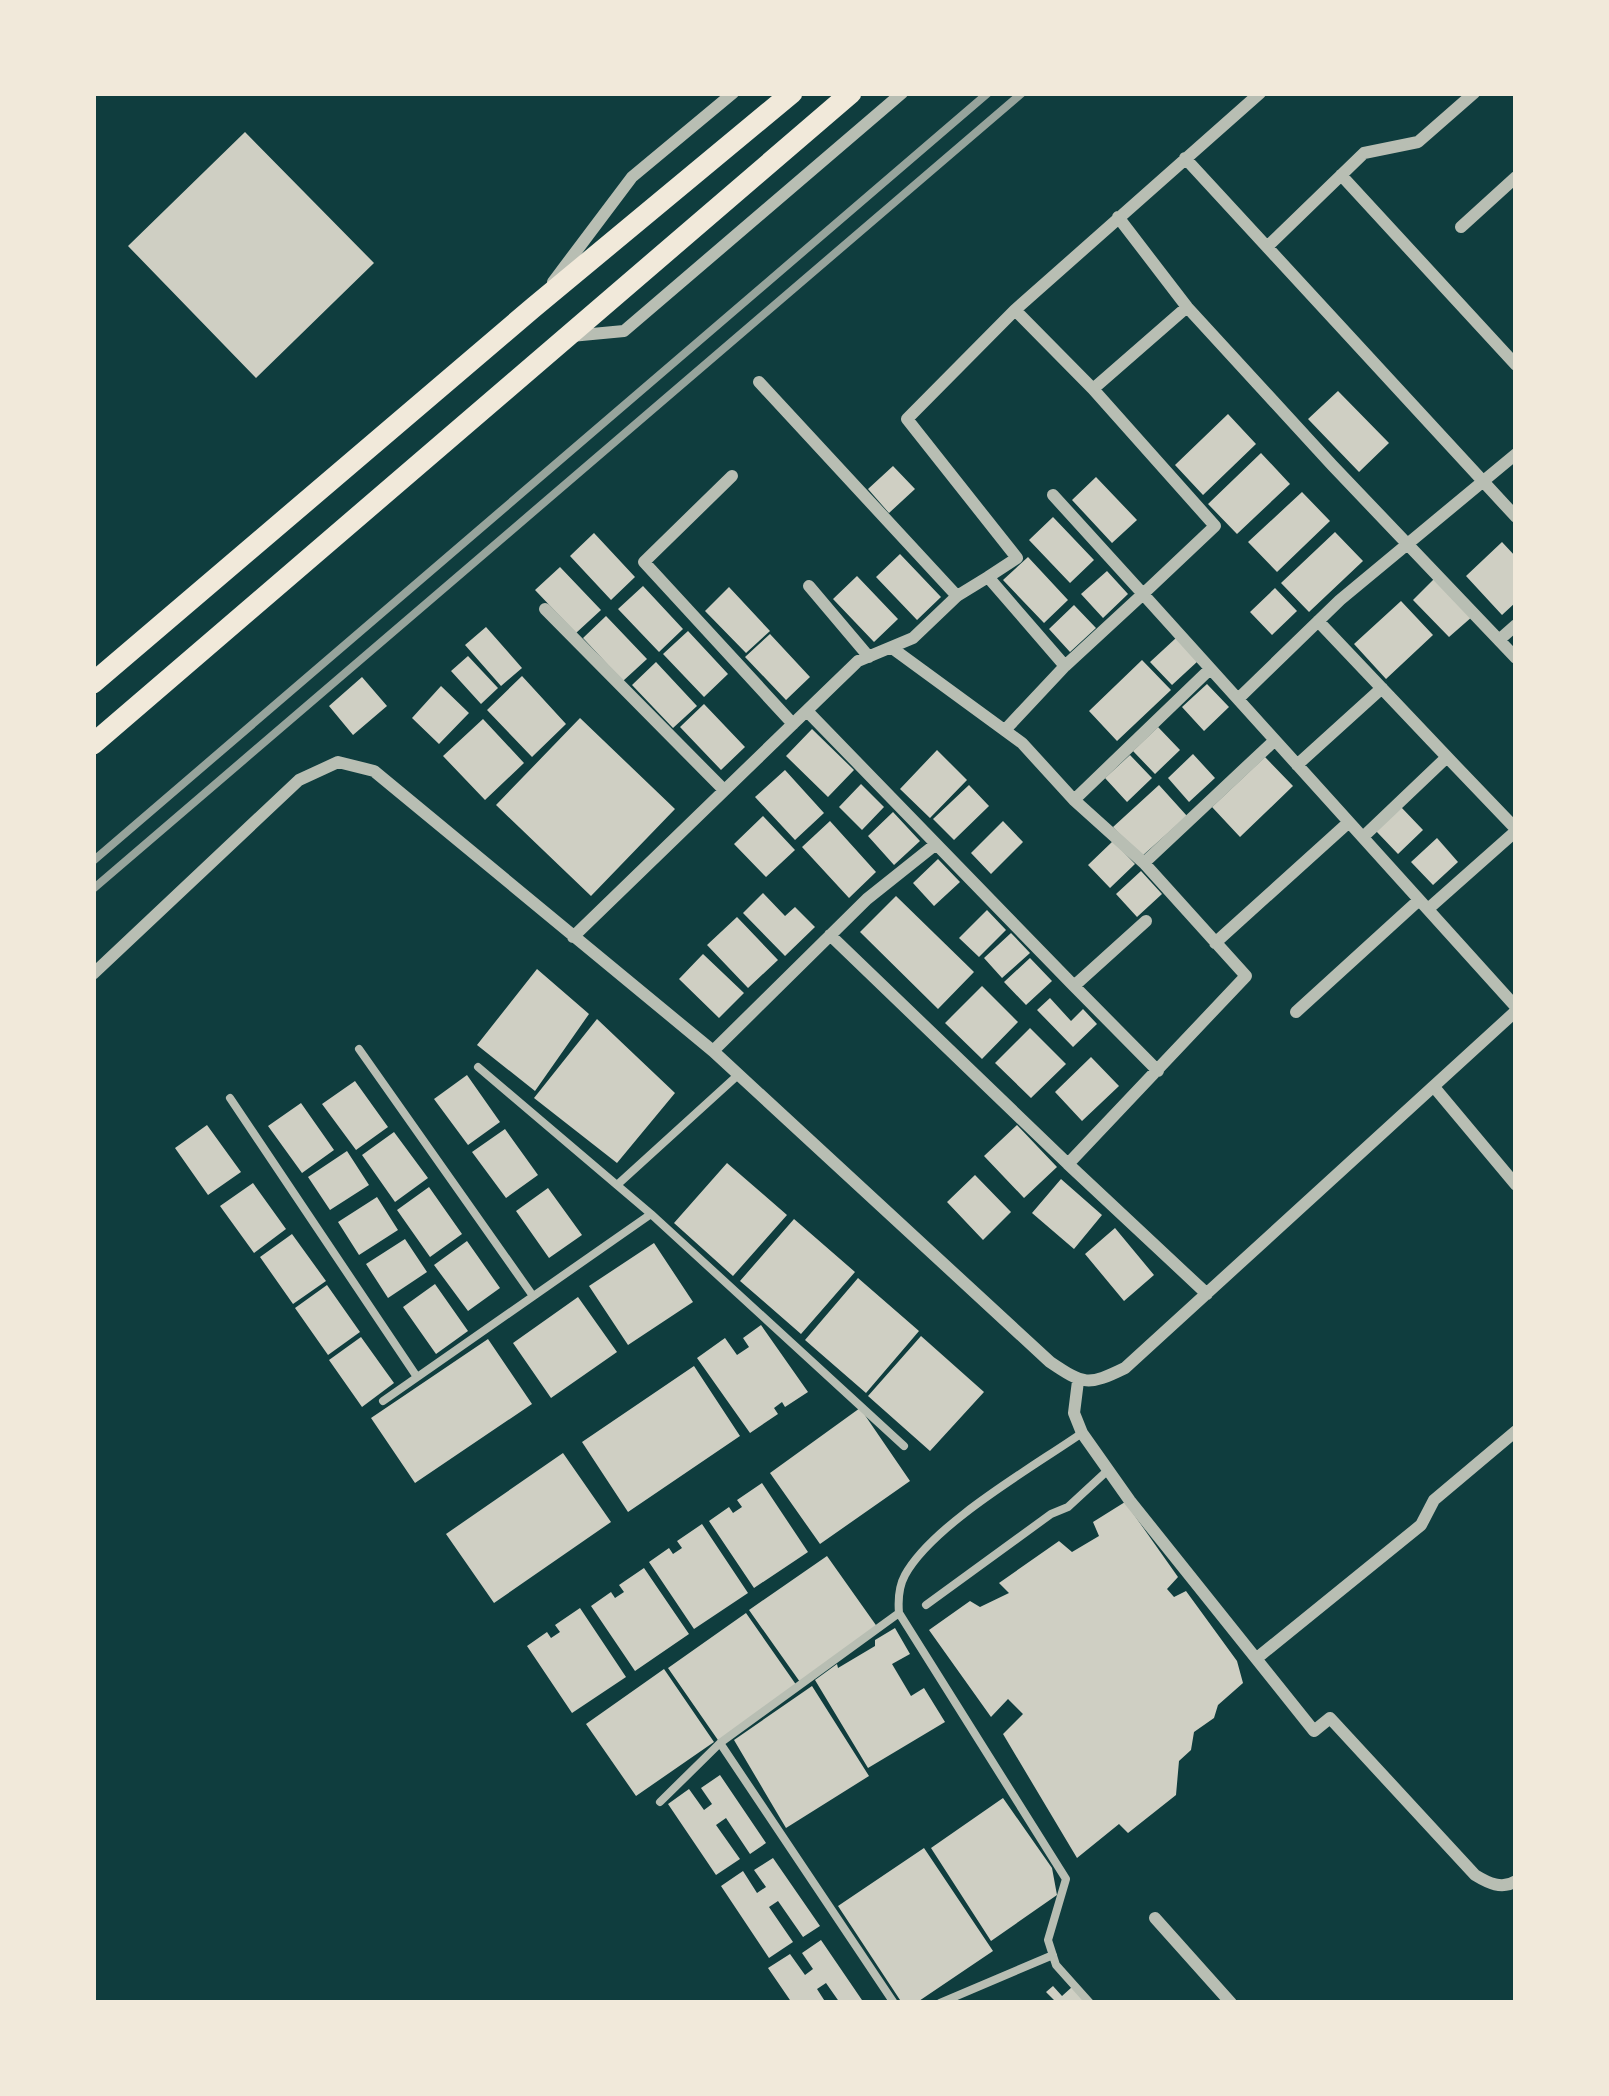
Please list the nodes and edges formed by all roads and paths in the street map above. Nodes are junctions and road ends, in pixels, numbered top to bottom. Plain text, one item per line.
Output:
1 (733, 93) edge
2 (792, 93) edge
3 (850, 93) edge
4 (902, 93) edge
5 (1260, 93) edge
6 (1474, 93) edge
7 (1185, 158) junction
8 (1341, 176) junction
9 (1516, 177) edge
10 (1118, 217) junction
11 (1461, 227) dead end
12 (1268, 247) junction
13 (535, 307) junction
14 (1187, 307) junction
15 (1015, 310) junction
16 (569, 336) junction
17 (1516, 365) edge
18 (760, 382) dead end
19 (1093, 389) junction
20 (1516, 454) edge
21 (732, 476) dead end
22 (1484, 481) junction
23 (1053, 495) dead end
24 (1516, 517) edge
25 (1407, 543) junction
26 (988, 577) junction
27 (809, 586) dead end
28 (1143, 594) junction
29 (957, 596) junction
30 (544, 609) dead end
31 (1318, 621) junction
32 (1516, 625) edge
33 (1499, 640) junction
34 (892, 648) junction
35 (869, 657) junction
36 (1516, 658) edge
37 (1065, 666) junction
38 (1210, 669) junction
39 (93, 683) edge
40 (1382, 688) junction
41 (1238, 699) junction
42 (807, 711) junction
43 (794, 724) junction
44 (1005, 730) junction
45 (1275, 740) junction
46 (93, 744) edge
47 (1447, 757) junction
48 (1297, 765) junction
49 (724, 790) junction
50 (1074, 800) junction
51 (1349, 822) junction
52 (1516, 830) edge
53 (1363, 837) junction
54 (936, 844) junction
55 (1144, 863) junction
56 (1424, 904) junction
57 (1146, 921) dead end
58 (830, 935) junction
59 (573, 937) junction
60 (1215, 943) junction
61 (93, 974) edge
62 (1074, 986) junction
63 (1516, 1009) edge
64 (1296, 1012) dead end
65 (359, 1049) dead end
66 (713, 1052) junction
67 (478, 1066) dead end
68 (1158, 1071) junction
69 (738, 1075) junction
70 (1434, 1087) junction
71 (230, 1098) dead end
72 (1068, 1164) junction
73 (616, 1185) junction
74 (1516, 1185) edge
75 (651, 1214) junction
76 (1207, 1294) junction
77 (533, 1296) junction
78 (417, 1377) junction
79 (1078, 1381) junction
80 (383, 1401) dead end
81 (1516, 1431) edge
82 (1082, 1433) junction
83 (904, 1445) dead end
84 (1108, 1470) junction
85 (926, 1604) dead end
86 (899, 1612) junction
87 (1257, 1658) junction
88 (720, 1743) junction
89 (660, 1802) dead end
90 (1516, 1880) edge
91 (1155, 1918) dead end
92 (1053, 1955) junction
93 (894, 2003) edge
94 (940, 2003) edge
95 (1090, 2003) edge
96 (1231, 2003) edge

1 - 13 street
2 - 13 main road
3 - 16 main road
4 - 16 street
5 - 7 street
6 - 8 street
7 - 10 street
7 - 12 street
8 - 12 street
8 - 17 street
9 - 11 street
10 - 14 street
10 - 15 street
12 - 22 street
13 - 39 main road
14 - 19 street
14 - 25 street
15 - 19 street
15 - 26 street
16 - 46 main road
18 - 29 street
19 - 28 street
20 - 22 street
21 - 43 street
22 - 24 street
22 - 25 street
23 - 28 street
25 - 31 street
25 - 33 street
26 - 29 street
26 - 37 street
27 - 35 street
28 - 37 street
28 - 38 street
29 - 34 street
30 - 49 street
31 - 40 street
31 - 41 street
32 - 33 street
33 - 36 street
34 - 35 street
34 - 44 street
35 - 42 street
37 - 44 street
38 - 41 street
38 - 50 street
40 - 47 street
40 - 48 street
41 - 45 street
42 - 43 street
42 - 54 street
43 - 49 street
44 - 50 street
45 - 48 street
45 - 55 street
47 - 52 street
47 - 53 street
48 - 51 street
49 - 59 street
50 - 55 street
51 - 53 street
51 - 60 street
52 - 56 street
53 - 56 street
54 - 58 street
54 - 62 street
55 - 60 street
56 - 63 street
56 - 64 street
57 - 62 street
58 - 66 street
58 - 72 street
59 - 61 street
59 - 66 street
60 - 68 street
62 - 68 street
63 - 70 street
65 - 77 lane
66 - 69 street
67 - 73 lane
68 - 72 street
69 - 73 lane
69 - 79 street
70 - 74 street
70 - 76 street
71 - 78 lane
72 - 76 street
73 - 75 lane
75 - 77 lane
75 - 83 lane
76 - 79 street
77 - 78 lane
78 - 80 lane
79 - 82 street
81 - 87 street
82 - 84 street
82 - 86 lane
84 - 85 lane
84 - 87 street
86 - 88 lane
86 - 92 lane
87 - 90 street
88 - 89 lane
88 - 93 lane
91 - 96 street
92 - 94 lane
92 - 95 lane

